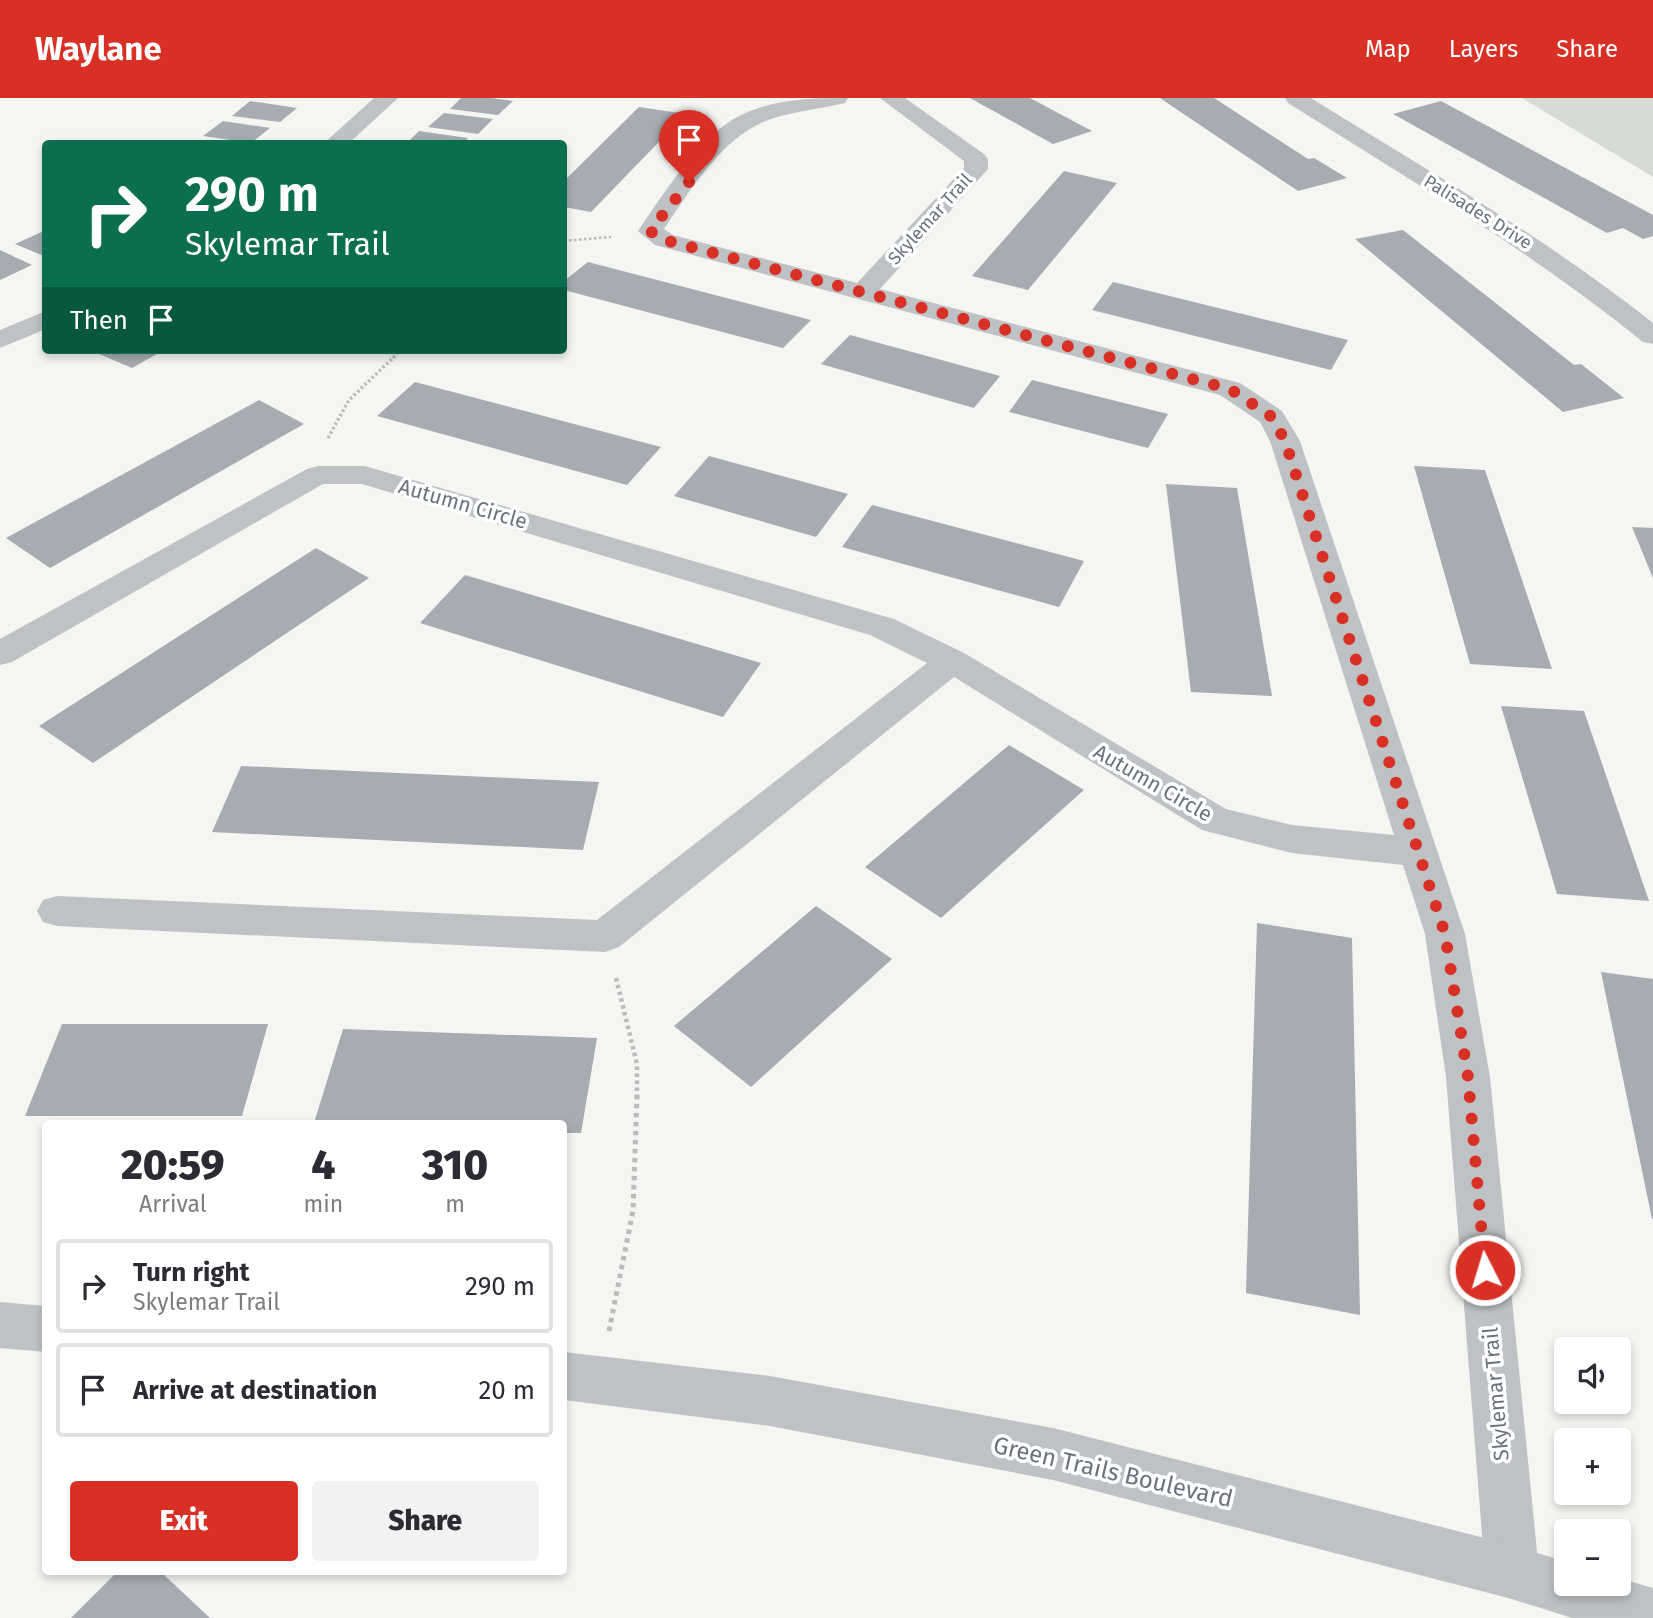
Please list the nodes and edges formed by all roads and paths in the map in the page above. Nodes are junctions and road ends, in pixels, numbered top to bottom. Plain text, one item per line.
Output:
1 (387, 98) edge
2 (837, 98) edge
3 (891, 98) edge
4 (1296, 98) edge
5 (339, 140) edge
6 (650, 231) junction
7 (567, 241) edge
8 (863, 292) junction
9 (42, 321) edge
10 (1653, 336) edge
11 (0, 340) edge
12 (397, 354) edge
13 (318, 475) junction
14 (0, 654) edge
15 (952, 661) junction
16 (1416, 852) junction
17 (57, 911) dead end
18 (605, 936) junction
19 (0, 1325) edge
20 (42, 1329) edge
21 (581, 1378) edge
22 (1512, 1572) junction
23 (1653, 1616) edge

1 - 5 street
2 - 6 street
3 - 8 street, Skylemar Trail
4 - 10 street, Palisades Drive
6 - 7 path
6 - 8 street, Skylemar Trail
8 - 16 street, Skylemar Trail
9 - 11 street
12 - 13 path
13 - 14 street, Autumn Circle
13 - 15 street, Autumn Circle
15 - 16 street, Autumn Circle
15 - 18 street
16 - 22 street, Skylemar Trail
17 - 18 street
18 - 21 path
19 - 20 street
21 - 22 street, Green Trails Boulevard
22 - 23 street, Green Trails Boulevard

